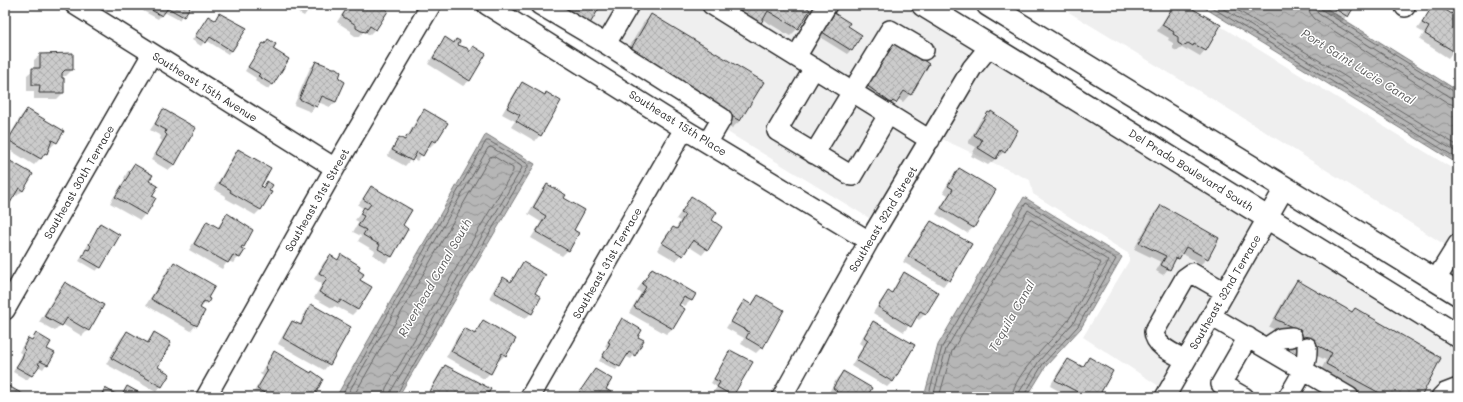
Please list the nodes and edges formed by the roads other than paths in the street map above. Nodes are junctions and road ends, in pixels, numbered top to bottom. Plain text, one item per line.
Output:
1 (75, 5) edge
2 (431, 5) edge
3 (487, 5) edge
4 (540, 5) edge
5 (629, 5) edge
6 (712, 5) edge
7 (827, 5) edge
8 (923, 5) edge
9 (988, 5) edge
10 (1045, 40) junction
11 (606, 44) junction
12 (990, 46) junction
13 (924, 50) dead end
14 (152, 54) junction
15 (796, 57) junction
16 (814, 68) junction
17 (852, 92) junction
18 (888, 115) junction
19 (684, 129) junction
20 (930, 140) junction
21 (708, 142) junction
22 (814, 154) junction
23 (335, 168) junction
24 (1285, 187) junction
25 (1268, 218) junction
26 (869, 241) junction
27 (1458, 244) edge
28 (1435, 280) junction
29 (1225, 292) junction
30 (1458, 294) edge
31 (5, 310) edge
32 (1211, 316) junction
33 (1458, 336) edge
34 (1248, 337) junction
35 (1266, 348) junction
36 (1186, 360) junction
37 (1303, 371) junction
38 (1458, 388) edge
39 (206, 397) edge
40 (530, 397) edge
41 (782, 397) edge
42 (1165, 397) edge
43 (1244, 397) edge
44 (1288, 397) edge
45 (1349, 397) edge
46 (1441, 397) edge

1 - 14 street, Southeast 15th Avenue
2 - 23 street, Southeast 31st Street
3 - 19 street, Southeast 15th Place
4 - 11 street
5 - 11 street
6 - 15 street
7 - 15 street
8 - 12 main road, Del Prado Boulevard South
9 - 10 main road
10 - 12 main road
10 - 24 main road
11 - 21 street
12 - 20 street, Southeast 32nd Street
12 - 25 main road, Del Prado Boulevard South
13 - 17 street
14 - 23 street, Southeast 15th Avenue
14 - 31 street, Southeast 30th Terrace
15 - 16 street
16 - 17 street
16 - 22 street
17 - 18 street
17 - 22 street
18 - 20 street
18 - 22 street
19 - 21 street, Southeast 15th Place
19 - 40 street, Southeast 31st Terrace
20 - 26 street, Southeast 32nd Street
21 - 26 street, Southeast 15th Place
23 - 39 street, Southeast 31st Street
24 - 25 street, Southeast 32nd Terrace
24 - 28 main road
25 - 29 street, Southeast 32nd Terrace
25 - 33 main road, Del Prado Boulevard South
26 - 41 street, Southeast 32nd Street
27 - 28 street
28 - 30 main road
29 - 32 street, Southeast 32nd Terrace
29 - 36 street
32 - 34 street
32 - 36 street, Southeast 32nd Terrace
34 - 35 street
34 - 43 street
35 - 37 street
35 - 37 street
36 - 42 street, Southeast 32nd Terrace
37 - 44 street
37 - 45 street
38 - 46 street

